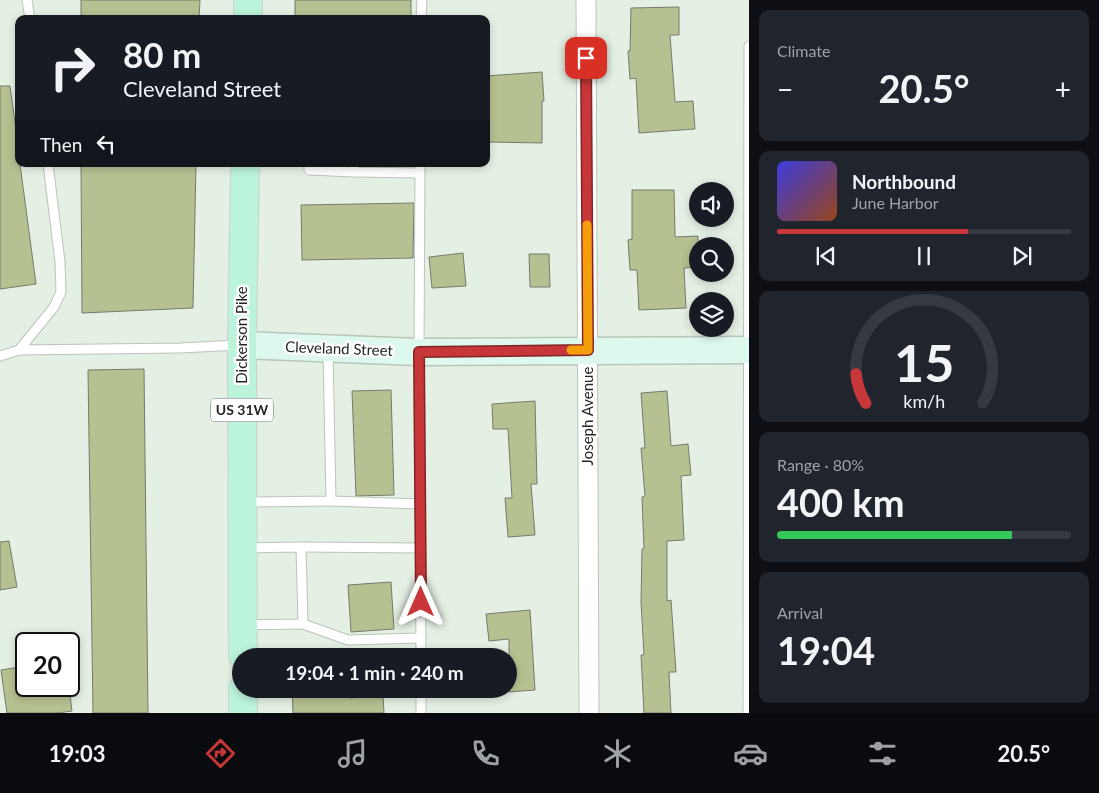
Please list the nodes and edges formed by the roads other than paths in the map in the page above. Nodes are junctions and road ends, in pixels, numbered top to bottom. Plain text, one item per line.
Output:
1 (27, 0) edge
2 (248, 0) edge
3 (422, 0) edge
4 (586, 0) edge
5 (29, 15) edge
6 (248, 15) edge
7 (422, 15) edge
8 (749, 46) edge
9 (48, 167) edge
10 (245, 167) edge
11 (309, 167) edge
12 (354, 168) edge
13 (420, 168) edge
14 (242, 345) junction
15 (328, 348) junction
16 (19, 350) junction
17 (588, 350) junction
18 (749, 350) edge
19 (419, 352) junction
20 (0, 356) edge
21 (331, 501) junction
22 (242, 502) junction
23 (420, 504) junction
24 (301, 547) junction
25 (243, 548) junction
26 (420, 548) junction
27 (303, 624) junction
28 (243, 625) junction
29 (421, 638) junction
30 (243, 648) edge
31 (421, 648) edge
32 (243, 698) edge
33 (421, 698) edge
34 (244, 713) edge
35 (421, 713) edge
36 (589, 713) edge
37 (748, 713) edge

1 - 5 lane
2 - 6 main road
3 - 7 lane
4 - 17 street, Joseph Avenue
8 - 18 lane
9 - 16 lane
10 - 14 main road, Dickerson Pike / US 31W
11 - 12 lane
12 - 13 lane
13 - 19 lane
14 - 15 main road, Cleveland Street
14 - 16 lane, Cleveland Street
14 - 22 main road, Dickerson Pike / US 31W
15 - 19 main road, Cleveland Street
15 - 21 lane
16 - 20 lane, Cleveland Street
17 - 18 main road, Cleveland Street
17 - 19 main road, Cleveland Street
17 - 36 street, Joseph Avenue
18 - 37 lane
19 - 23 lane
21 - 22 lane
21 - 23 lane
22 - 25 main road, Dickerson Pike / US 31W
23 - 26 lane
24 - 25 lane
24 - 26 lane
24 - 27 lane
25 - 28 main road, Dickerson Pike / US 31W
26 - 29 lane
27 - 28 lane
27 - 29 lane
28 - 30 main road, Dickerson Pike / US 31W
29 - 31 lane
32 - 34 main road
33 - 35 lane

